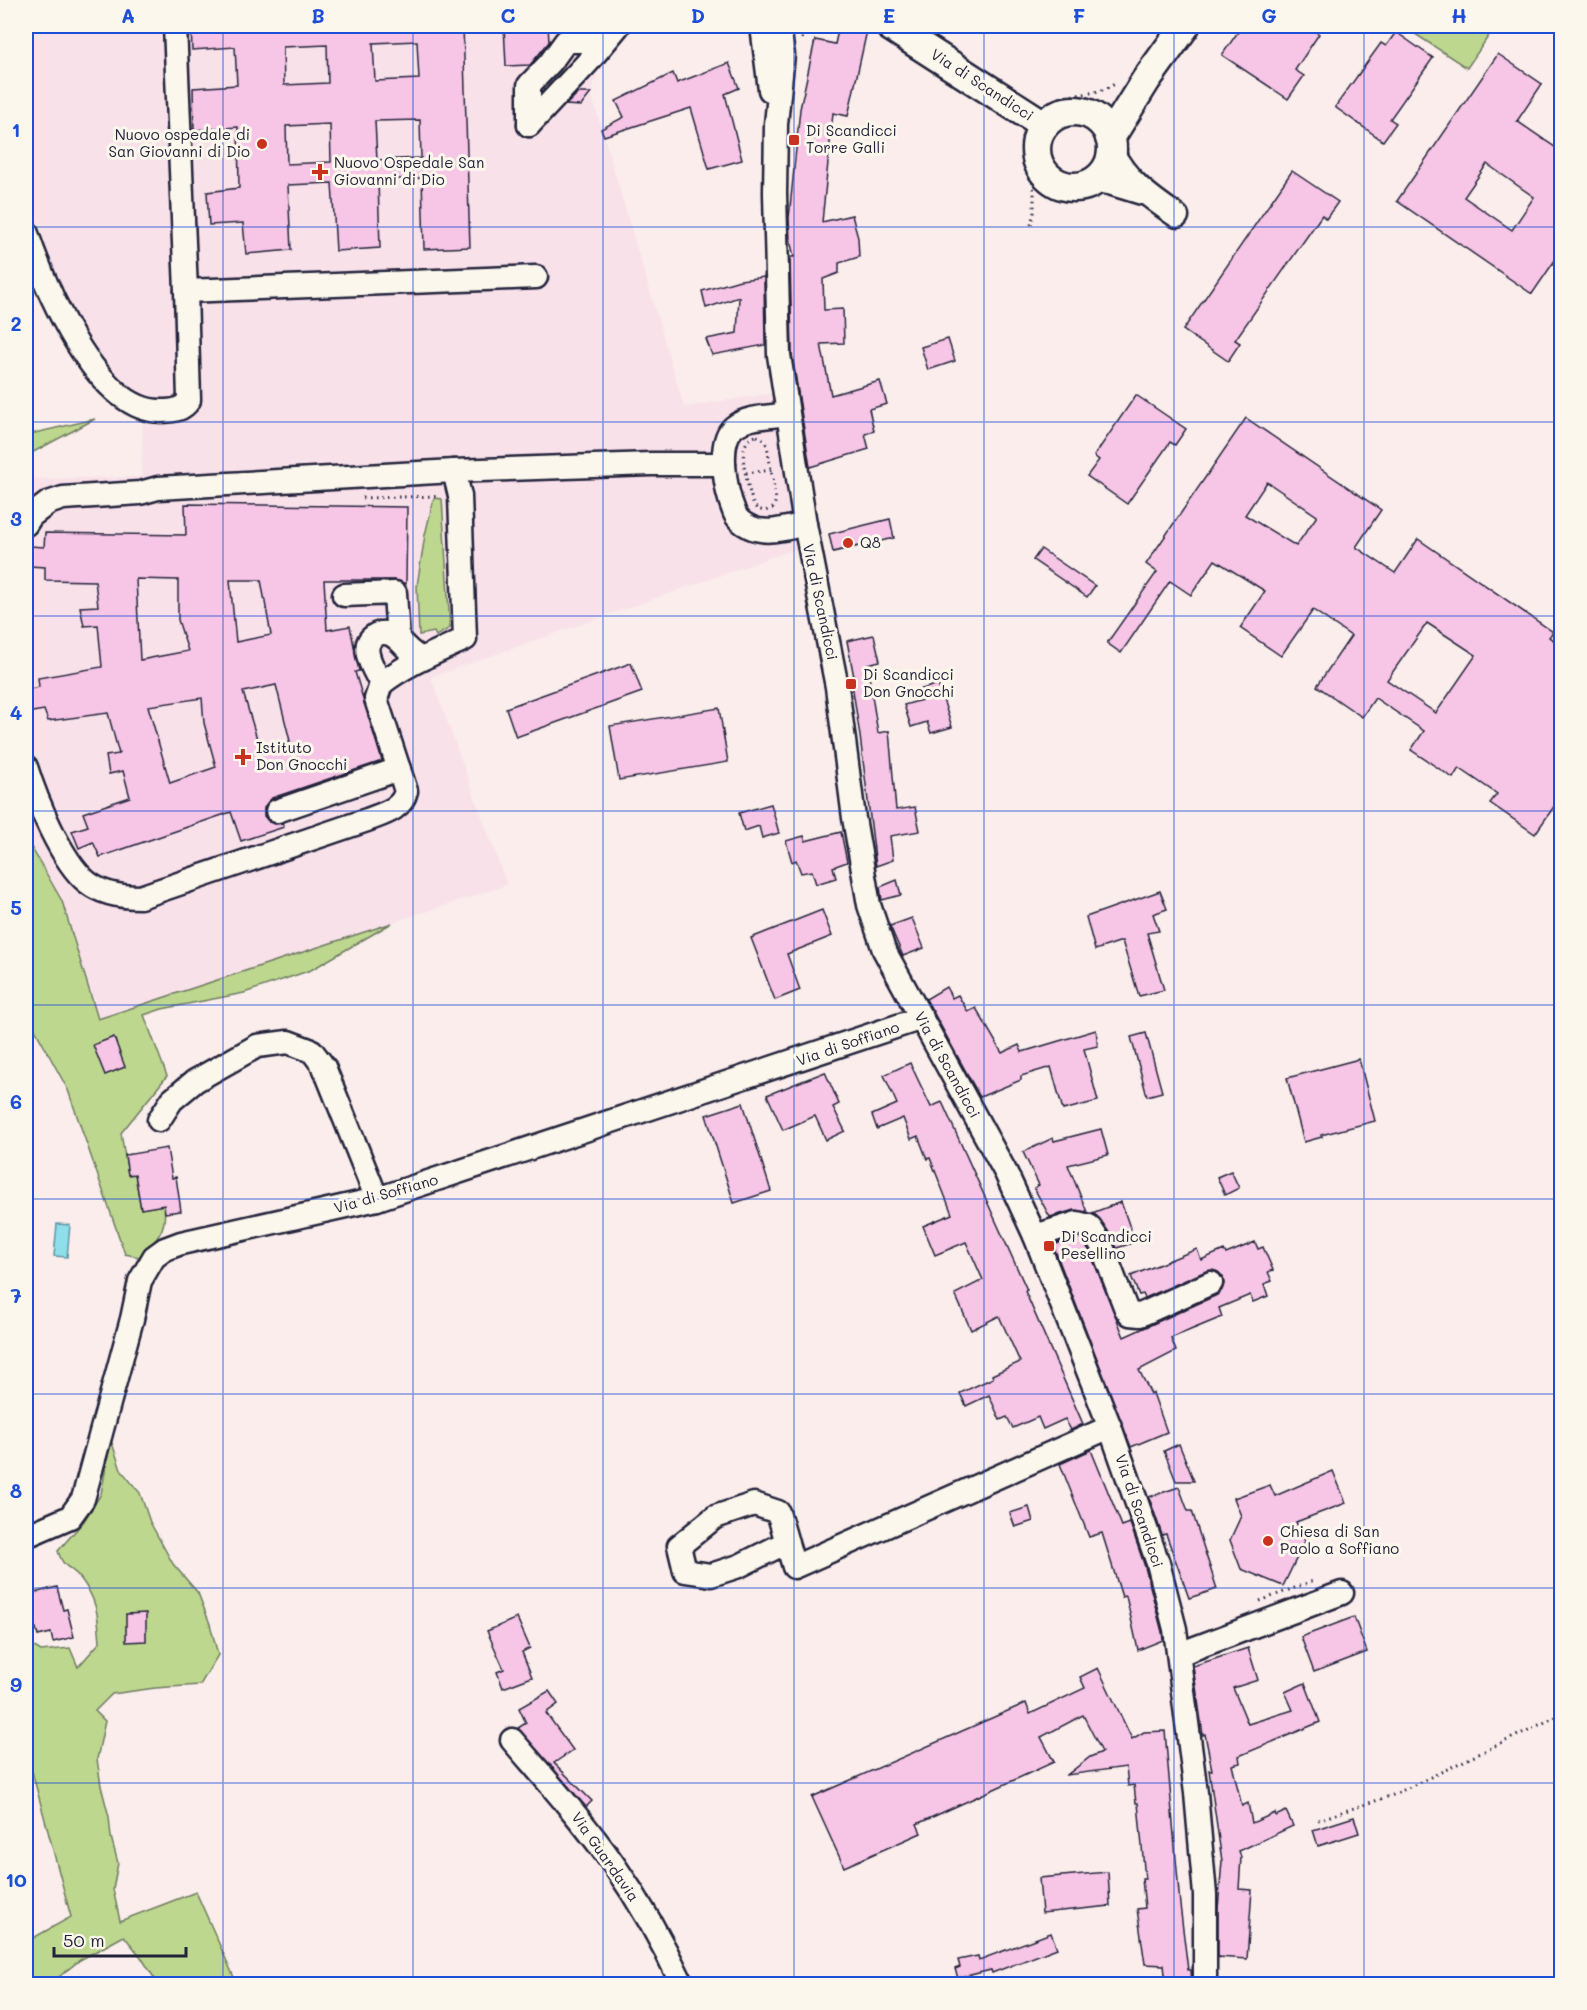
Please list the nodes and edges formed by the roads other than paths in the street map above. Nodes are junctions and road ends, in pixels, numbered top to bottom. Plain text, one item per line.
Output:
1 (175, 26) edge
2 (762, 26) edge
3 (779, 26) edge
4 (890, 26) edge
5 (1185, 26) edge
6 (611, 33) edge
7 (1134, 80) junction
8 (1082, 111) junction
9 (1037, 120) junction
10 (776, 124) junction
11 (1111, 145) junction
12 (1095, 180) junction
13 (1146, 194) junction
14 (1178, 216) dead end
15 (26, 231) edge
16 (536, 277) dead end
17 (186, 291) junction
18 (788, 414) junction
19 (730, 470) junction
20 (454, 471) junction
21 (26, 524) edge
22 (805, 524) junction
23 (344, 595) dead end
24 (398, 639) junction
25 (423, 659) junction
26 (381, 684) junction
27 (26, 767) edge
28 (399, 769) junction
29 (277, 811) dead end
30 (922, 1018) junction
31 (159, 1120) dead end
32 (377, 1199) junction
33 (1035, 1236) junction
34 (1211, 1283) dead end
35 (1110, 1427) junction
36 (26, 1536) edge
37 (787, 1542) dead end
38 (1342, 1593) dead end
39 (1179, 1654) junction
40 (512, 1740) dead end
41 (682, 1984) edge
42 (1205, 1984) edge

1 - 17 street
2 - 10 street, Via di Scandicci
3 - 10 street, Via di Scandicci
4 - 9 main road, Via di Scandicci
5 - 7 main road
6 - 6 street
7 - 8 main road
7 - 11 main road
8 - 9 main road
8 - 11 main road
9 - 12 main road
10 - 18 street, Via di Scandicci
11 - 12 main road
11 - 13 street
12 - 13 street
13 - 14 street
15 - 17 street
16 - 17 street
18 - 19 street
18 - 22 street, Via di Scandicci
19 - 20 street
19 - 22 street
20 - 21 street
20 - 25 street
22 - 30 street, Via di Scandicci
23 - 24 street
24 - 25 street
24 - 26 street
25 - 26 street
26 - 28 street
27 - 28 street
28 - 29 street
30 - 32 street, Via di Soffiano
30 - 33 street, Via di Scandicci
31 - 32 street
32 - 36 street, Via di Soffiano
33 - 34 street
33 - 35 street, Via di Scandicci
35 - 37 street
35 - 39 street, Via di Scandicci
38 - 39 street
39 - 42 street, Via di Scandicci
40 - 41 street, Via Guardavia

